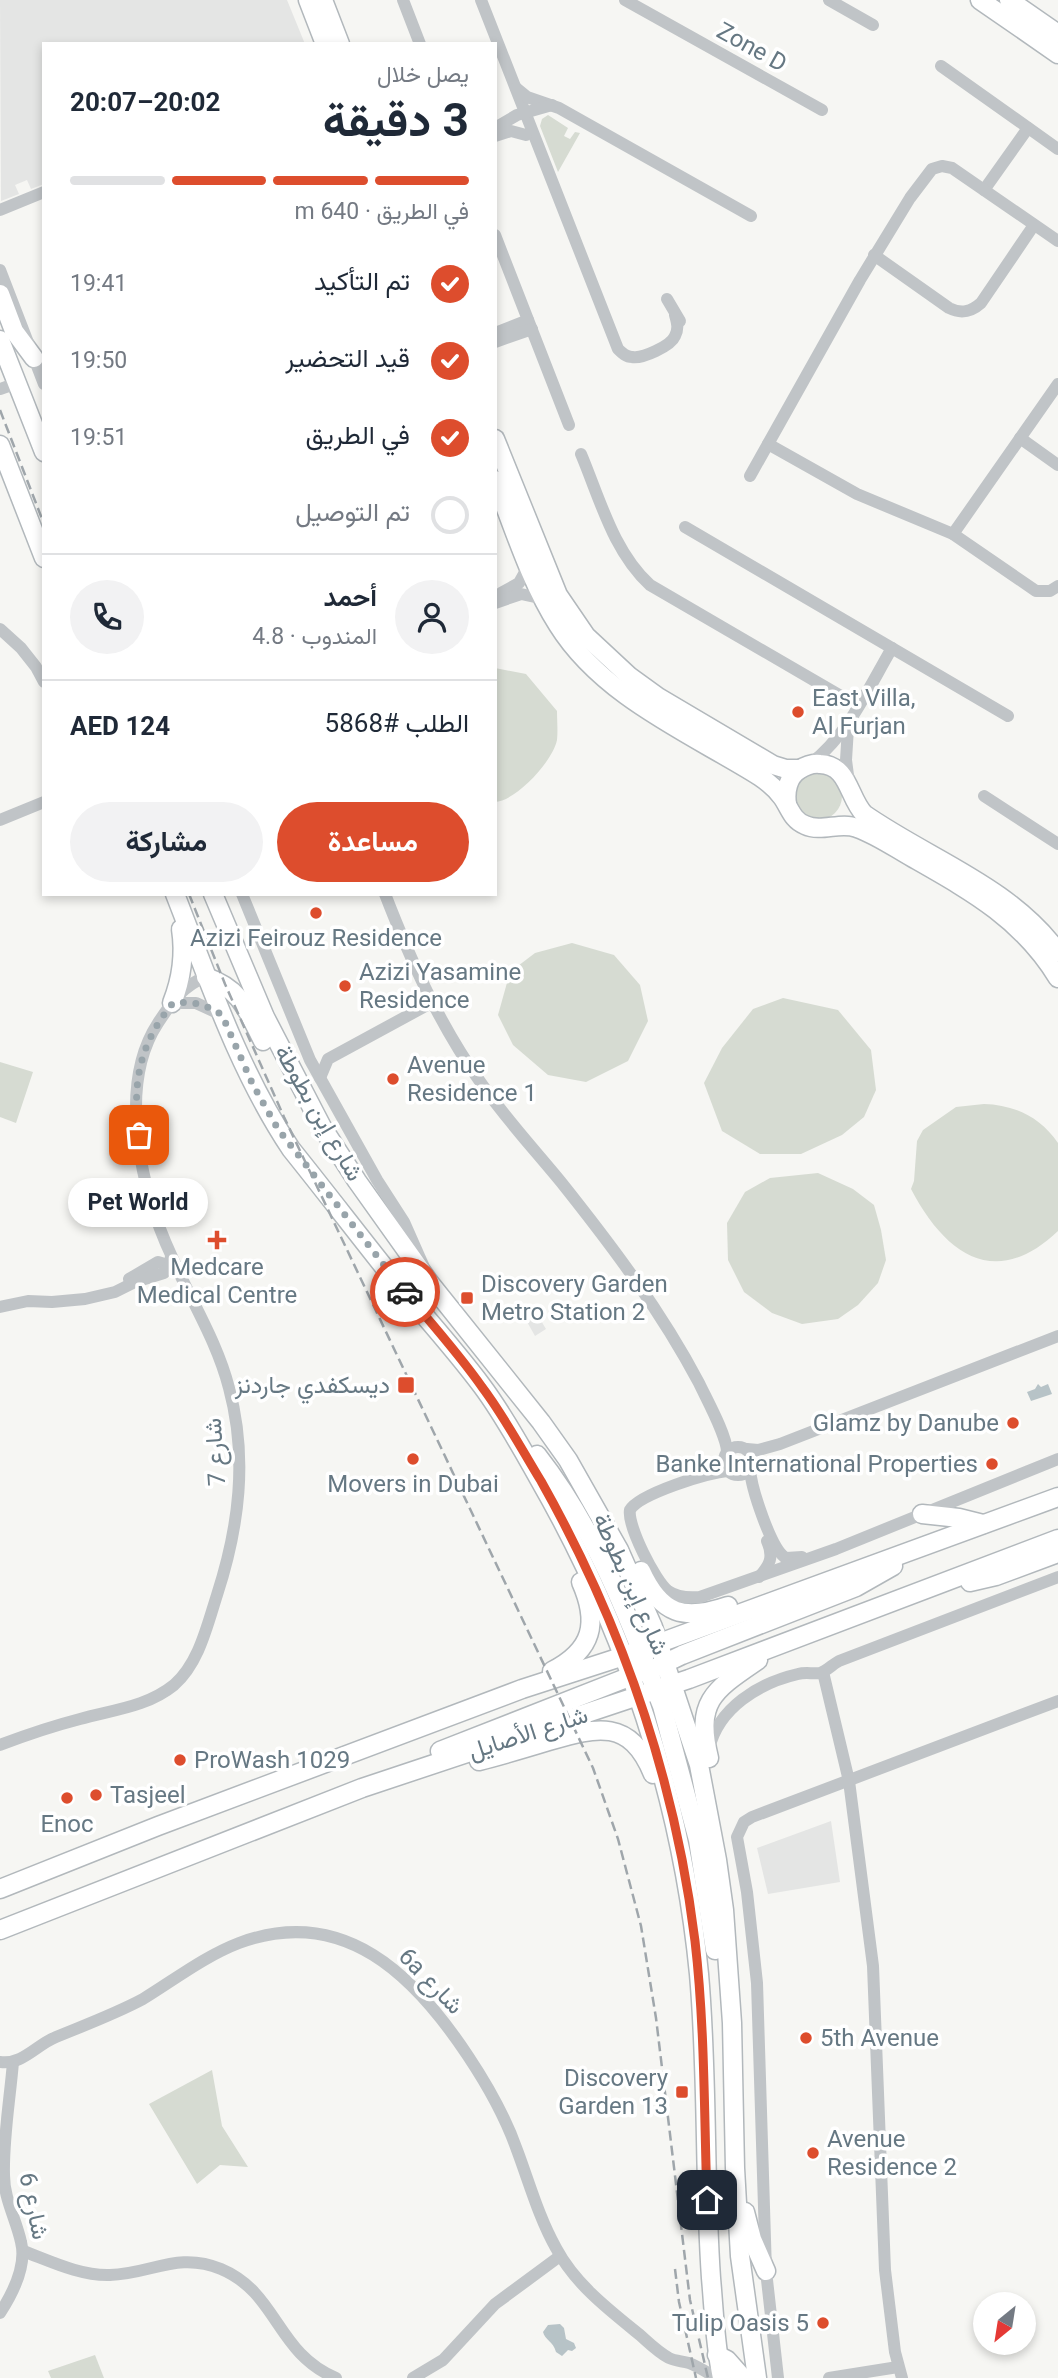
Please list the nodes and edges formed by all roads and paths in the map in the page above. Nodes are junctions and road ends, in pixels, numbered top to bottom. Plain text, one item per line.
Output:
1 (403, 0) edge
2 (472, 0) edge
3 (481, 0) edge
4 (830, 0) edge
5 (980, 0) edge
6 (1009, 0) edge
7 (321, 1) edge
8 (628, 1) edge
9 (873, 25) dead end
10 (1058, 34) edge
11 (325, 42) edge
12 (339, 42) edge
13 (419, 42) edge
14 (489, 42) edge
15 (1058, 54) edge
16 (497, 61) edge
17 (941, 66) dead end
18 (515, 87) junction
19 (553, 105) junction
20 (822, 110) dead end
21 (521, 114) junction
22 (497, 127) edge
23 (1028, 128) junction
24 (497, 135) edge
25 (526, 135) junction
26 (1058, 149) edge
27 (984, 190) junction
28 (42, 193) edge
29 (0, 210) edge
30 (751, 216) dead end
31 (1034, 225) junction
32 (497, 240) edge
33 (1058, 241) edge
34 (874, 255) junction
35 (0, 271) edge
36 (0, 294) edge
37 (667, 299) dead end
38 (675, 315) junction
39 (530, 324) junction
40 (497, 332) edge
41 (0, 340) edge
42 (497, 341) edge
43 (34, 358) junction
44 (42, 379) edge
45 (7, 381) edge
46 (1058, 384) edge
47 (569, 425) dead end
48 (1020, 438) junction
49 (497, 444) edge
50 (768, 444) junction
51 (0, 445) edge
52 (42, 449) edge
53 (581, 454) dead end
54 (1058, 465) edge
55 (750, 476) dead end
56 (497, 485) edge
57 (685, 527) dead end
58 (953, 534) junction
59 (42, 553) edge
60 (529, 565) junction
61 (1058, 586) edge
62 (497, 594) edge
63 (544, 599) junction
64 (497, 602) edge
65 (0, 629) edge
66 (892, 648) junction
67 (42, 678) edge
68 (858, 706) junction
69 (1008, 716) dead end
70 (848, 724) junction
71 (805, 767) junction
72 (850, 788) junction
73 (984, 796) dead end
74 (42, 803) edge
75 (787, 804) junction
76 (0, 820) edge
77 (823, 828) junction
78 (1058, 844) edge
79 (175, 896) edge
80 (176, 896) edge
81 (214, 896) edge
82 (243, 896) edge
83 (386, 896) edge
84 (1058, 952) edge
85 (206, 977) junction
86 (1058, 978) edge
87 (173, 1003) junction
88 (431, 1003) junction
89 (222, 1015) junction
90 (308, 1056) junction
91 (328, 1059) junction
92 (320, 1078) junction
93 (322, 1127) junction
94 (160, 1227) junction
95 (173, 1263) junction
96 (151, 1272) junction
97 (429, 1282) junction
98 (190, 1294) junction
99 (0, 1307) edge
100 (1058, 1336) edge
101 (482, 1387) junction
102 (780, 1444) junction
103 (738, 1449) junction
104 (1058, 1459) edge
105 (528, 1460) junction
106 (751, 1467) junction
107 (732, 1473) junction
108 (1058, 1497) edge
109 (601, 1514) junction
110 (922, 1514) junction
111 (983, 1524) junction
112 (1058, 1525) edge
113 (1058, 1539) edge
114 (922, 1548) junction
115 (836, 1549) junction
116 (1058, 1553) edge
117 (849, 1574) junction
118 (1058, 1577) edge
119 (758, 1578) junction
120 (942, 1584) junction
121 (779, 1645) junction
122 (614, 1659) junction
123 (648, 1659) junction
124 (823, 1672) junction
125 (522, 1689) junction
126 (670, 1690) junction
127 (1058, 1701) edge
128 (641, 1704) junction
129 (0, 1745) edge
130 (709, 1759) junction
131 (849, 1781) junction
132 (362, 1788) junction
133 (334, 1799) junction
134 (671, 1807) junction
135 (44, 1871) junction
136 (0, 1889) edge
137 (0, 1900) edge
138 (0, 1930) edge
139 (7, 2062) edge
140 (734, 2081) junction
141 (735, 2168) junction
142 (23, 2251) junction
143 (560, 2256) junction
144 (766, 2271) junction
145 (0, 2313) edge
146 (895, 2352) junction
147 (717, 2355) junction
148 (686, 2362) junction
149 (875, 2370) junction
150 (900, 2373) edge
151 (336, 2378) edge
152 (413, 2378) edge
153 (720, 2378) edge
154 (743, 2378) edge
155 (757, 2378) edge
156 (778, 2378) edge
157 (829, 2378) edge

1 - 13 street
2 - 14 street
3 - 18 street
4 - 9 street
5 - 15 main road
6 - 10 main road
7 - 11 main road
7 - 12 main road
8 - 20 street, Zone D
16 - 21 street
17 - 23 street
18 - 19 street
18 - 21 street
19 - 21 street
19 - 30 street
21 - 22 street
21 - 25 street
21 - 38 street
23 - 26 street
23 - 27 street
24 - 25 street
25 - 38 street
27 - 31 street
27 - 34 street
28 - 29 street
31 - 33 street
31 - 34 street
32 - 39 street
34 - 50 street
35 - 43 street
36 - 43 main road
37 - 38 street
39 - 40 street
39 - 42 street
39 - 47 street
41 - 45 main road
43 - 44 street
45 - 52 main road
46 - 48 street
48 - 54 street
48 - 58 street
49 - 71 main road
50 - 55 street
50 - 58 street
51 - 59 main road
53 - 68 street
56 - 60 main road
57 - 66 street
58 - 61 street
60 - 62 street
60 - 63 main road
63 - 64 street
63 - 75 main road
65 - 67 street
66 - 68 street
66 - 69 street
68 - 70 street
70 - 71 street
70 - 72 street
71 - 72 main road
71 - 75 main road
72 - 77 main road
72 - 84 main road
73 - 78 street
74 - 76 street
75 - 77 main road
77 - 86 main road
79 - 87 main road
80 - 85 main road, شارع إبن بطوطة
81 - 93 main road, شارع إبن بطوطة
82 - 90 street
83 - 88 street
85 - 87 street, شارع 7
85 - 89 main road, شارع إبن بطوطة
85 - 93 main road
87 - 89 street
87 - 94 street, شارع 7
88 - 91 street
88 - 103 street
89 - 101 main road, شارع إبن بطوطة
90 - 91 street
90 - 92 street
91 - 92 street
92 - 97 street
93 - 97 main road, شارع إبن بطوطة
94 - 95 street, شارع 7
94 - 96 street
95 - 96 street
95 - 98 street, شارع 7
96 - 98 street
96 - 99 street
97 - 109 main road, شارع إبن بطوطة
98 - 129 street, شارع 7
100 - 102 street
101 - 105 main road, شارع إبن بطوطة
101 - 123 main road
102 - 103 street
102 - 106 street
103 - 106 street
103 - 107 street
104 - 110 street
105 - 122 main road, شارع إبن بطوطة
105 - 125 main road
106 - 107 street
106 - 115 street
107 - 119 street
107 - 119 street
108 - 111 main road
109 - 117 main road
109 - 123 main road, شارع إبن بطوطة
110 - 111 main road
110 - 115 street
111 - 114 main road
112 - 120 main road
113 - 120 main road, شارع الأصايل
114 - 117 main road
114 - 123 main road
115 - 119 street
116 - 120 main road
117 - 123 main road
118 - 124 street
120 - 121 main road, شارع الأصايل
121 - 126 main road, شارع الأصايل
121 - 130 main road
122 - 123 main road
122 - 123 main road, شارع إبن بطوطة
122 - 125 main road, شارع الأصايل
123 - 126 main road
123 - 126 main road
123 - 128 main road, شارع إبن بطوطة
123 - 132 main road
124 - 130 street
124 - 131 street
125 - 135 main road, شارع الأصايل
126 - 128 main road, شارع الأصايل
126 - 140 main road
126 - 140 main road, شارع إبن بطوطة
127 - 131 street
128 - 132 main road, شارع الأصايل
128 - 134 main road, شارع إبن بطوطة
130 - 140 main road
131 - 144 street
131 - 146 street
132 - 133 main road, شارع الأصايل
133 - 134 main road
133 - 138 main road, شارع الأصايل
134 - 147 main road, شارع إبن بطوطة
135 - 136 main road, شارع الأصايل
135 - 137 main road
139 - 142 street, شارع 6
139 - 143 street, 6a شارع
140 - 141 main road, شارع إبن بطوطة
141 - 144 main road
141 - 155 main road, شارع إبن بطوطة
142 - 145 street, شارع 6
142 - 151 street
143 - 148 street, 6a شارع
143 - 152 street
144 - 156 street
146 - 149 street
146 - 150 street
147 - 148 street
147 - 153 main road, شارع إبن بطوطة
147 - 154 main road
148 - 153 street, 6a شارع
149 - 150 street
149 - 157 street

